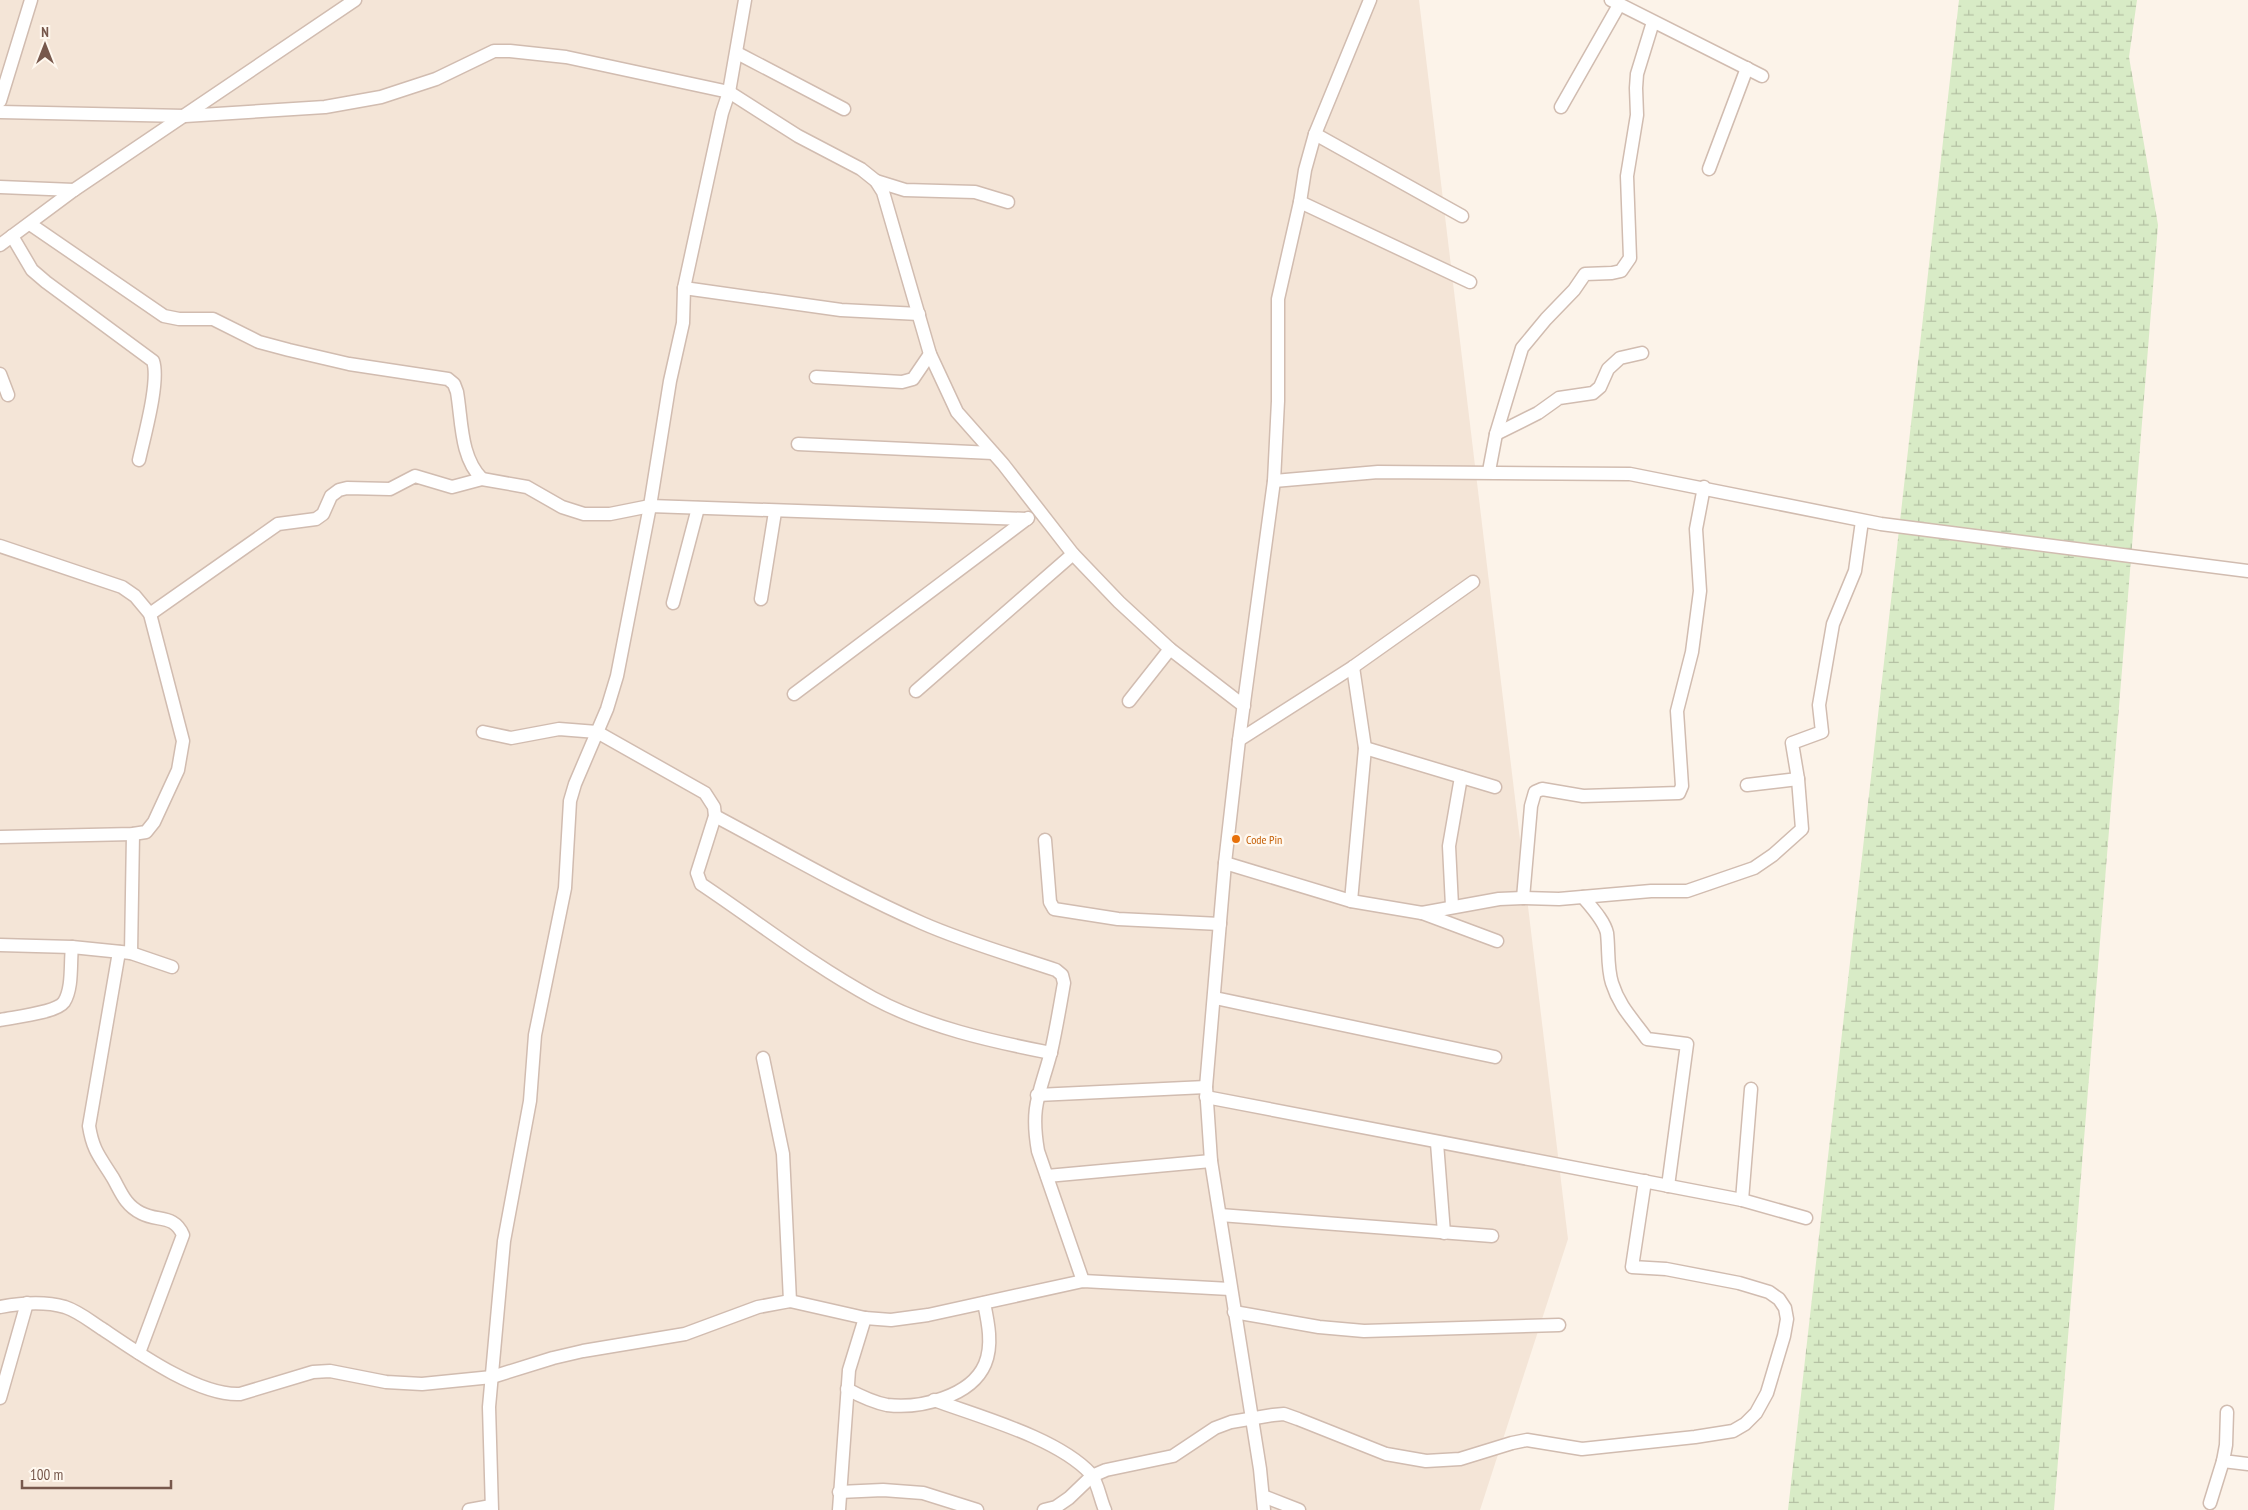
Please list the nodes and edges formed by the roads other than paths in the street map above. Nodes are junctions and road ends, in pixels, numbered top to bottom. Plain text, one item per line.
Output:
1 (31, 0) edge
2 (355, 0) edge
3 (745, 0) edge
4 (1370, 0) edge
5 (1615, 2) edge
6 (1653, 22) junction
7 (737, 53) junction
8 (1747, 68) junction
9 (1762, 76) dead end
10 (729, 92) junction
11 (0, 101) edge
12 (1561, 107) dead end
13 (844, 109) dead end
14 (0, 112) edge
15 (185, 116) junction
16 (1315, 134) junction
17 (1709, 169) dead end
18 (876, 181) junction
19 (0, 187) edge
20 (74, 190) junction
21 (1008, 202) dead end
22 (1300, 202) junction
23 (1462, 216) dead end
24 (30, 224) junction
25 (12, 236) junction
26 (0, 245) edge
27 (1470, 282) dead end
28 (684, 288) junction
29 (919, 314) junction
30 (1642, 353) dead end
31 (930, 354) junction
32 (0, 374) edge
33 (816, 377) dead end
34 (8, 395) dead end
35 (1496, 434) junction
36 (798, 444) dead end
37 (993, 453) junction
38 (139, 460) dead end
39 (1489, 471) junction
40 (482, 479) junction
41 (1274, 481) junction
42 (1704, 488) junction
43 (650, 506) junction
44 (698, 508) junction
45 (1037, 510) junction
46 (775, 512) junction
47 (1027, 519) junction
48 (1862, 521) junction
49 (0, 546) edge
50 (1073, 554) junction
51 (2248, 571) edge
52 (1473, 582) dead end
53 (761, 600) dead end
54 (673, 603) dead end
55 (150, 614) junction
56 (1170, 649) junction
57 (1353, 667) junction
58 (916, 691) dead end
59 (794, 694) dead end
60 (1129, 702) dead end
61 (1244, 706) junction
62 (483, 732) dead end
63 (597, 732) junction
64 (1239, 740) junction
65 (1365, 748) junction
66 (1460, 777) junction
67 (1798, 779) junction
68 (1747, 784) dead end
69 (1495, 787) dead end
70 (715, 816) junction
71 (133, 834) junction
72 (0, 837) edge
73 (1046, 840) dead end
74 (1225, 863) junction
75 (1583, 897) junction
76 (1522, 898) junction
77 (1351, 901) junction
78 (1452, 906) junction
79 (1422, 912) junction
80 (1220, 924) junction
81 (1497, 940) dead end
82 (0, 945) edge
83 (72, 947) junction
84 (125, 952) junction
85 (172, 967) dead end
86 (1215, 998) junction
87 (0, 1020) edge
88 (1051, 1053) junction
89 (1495, 1057) dead end
90 (763, 1058) dead end
91 (1751, 1089) dead end
92 (1206, 1092) junction
93 (1037, 1095) junction
94 (1437, 1142) junction
95 (1211, 1161) junction
96 (1047, 1176) junction
97 (1645, 1181) junction
98 (1668, 1186) junction
99 (1742, 1200) junction
100 (1220, 1215) junction
101 (1806, 1218) dead end
102 (1444, 1233) junction
103 (1492, 1236) dead end
104 (1083, 1281) junction
105 (1230, 1289) junction
106 (790, 1301) junction
107 (984, 1303) junction
108 (27, 1304) junction
109 (0, 1306) edge
110 (1234, 1312) junction
111 (865, 1318) junction
112 (1559, 1325) dead end
113 (140, 1353) junction
114 (492, 1377) junction
115 (847, 1389) junction
116 (0, 1398) edge
117 (934, 1400) junction
118 (2228, 1412) dead end
119 (1252, 1419) junction
120 (2223, 1461) junction
121 (2248, 1464) edge
122 (1092, 1476) junction
123 (839, 1492) junction
124 (1264, 1496) junction
125 (2210, 1503) dead end
126 (492, 1508) edge
127 (469, 1510) edge
128 (839, 1510) edge
129 (977, 1510) edge
130 (1044, 1510) edge
131 (1105, 1510) edge
132 (1264, 1510) edge
133 (1299, 1510) edge

1 - 11 street
2 - 15 street
3 - 7 street
4 - 16 street
5 - 6 street
5 - 12 street
6 - 8 street
6 - 35 street
7 - 10 street
7 - 13 street
8 - 9 street
8 - 17 street
10 - 15 street
10 - 18 street
10 - 28 street
14 - 15 street
15 - 20 street
16 - 22 street
16 - 23 street
18 - 21 street
18 - 29 street
19 - 20 street
20 - 24 street
22 - 27 street
22 - 41 street
24 - 25 street
24 - 40 street
25 - 26 street
25 - 38 street
28 - 29 street
28 - 43 street
29 - 31 street
30 - 35 street
31 - 33 street
31 - 37 street
32 - 34 street
35 - 39 street
36 - 37 street
37 - 45 street
39 - 41 street
39 - 42 street
40 - 43 street
40 - 55 street
41 - 61 street
42 - 48 street
42 - 76 street
43 - 44 street
43 - 63 street
44 - 46 street
44 - 54 street
45 - 47 street
45 - 50 street
46 - 47 street
46 - 53 street
47 - 59 street
48 - 51 street
48 - 67 street
49 - 55 street
50 - 56 street
50 - 58 street
52 - 57 street
55 - 71 street
56 - 60 street
56 - 61 street
57 - 64 street
57 - 65 street
61 - 64 street
62 - 63 street
63 - 70 street
63 - 114 street
64 - 74 street
65 - 66 street
65 - 77 street
66 - 69 street
66 - 78 street
67 - 68 street
67 - 75 street
70 - 88 street
70 - 88 street
71 - 72 street
71 - 84 street
73 - 80 street
74 - 77 street
74 - 80 street
75 - 76 street
75 - 98 street
76 - 78 street
77 - 79 street
78 - 79 street
79 - 81 street
80 - 86 street
82 - 83 street
83 - 84 street
83 - 87 street
84 - 85 street
84 - 113 street
86 - 89 street
86 - 92 street
88 - 93 street
90 - 106 street
91 - 99 street
92 - 93 street
92 - 94 street
92 - 95 street
93 - 96 street
94 - 97 street
94 - 102 street
95 - 96 street
95 - 100 street
96 - 104 street
97 - 98 street
97 - 119 street
98 - 99 street
99 - 101 street
100 - 102 street
100 - 105 street
102 - 103 street
104 - 105 street
104 - 107 street
105 - 110 street
106 - 111 street
106 - 114 street
107 - 111 street
107 - 117 street
108 - 109 street
108 - 113 street
108 - 116 street
110 - 112 street
110 - 119 street
111 - 115 street
113 - 114 street
114 - 126 street
115 - 117 street
115 - 123 street
117 - 122 street
118 - 120 street
119 - 122 street
119 - 124 street
120 - 121 street
120 - 125 street
122 - 130 street
122 - 131 street
123 - 128 street
123 - 129 street
124 - 132 street
124 - 133 street
126 - 127 street

